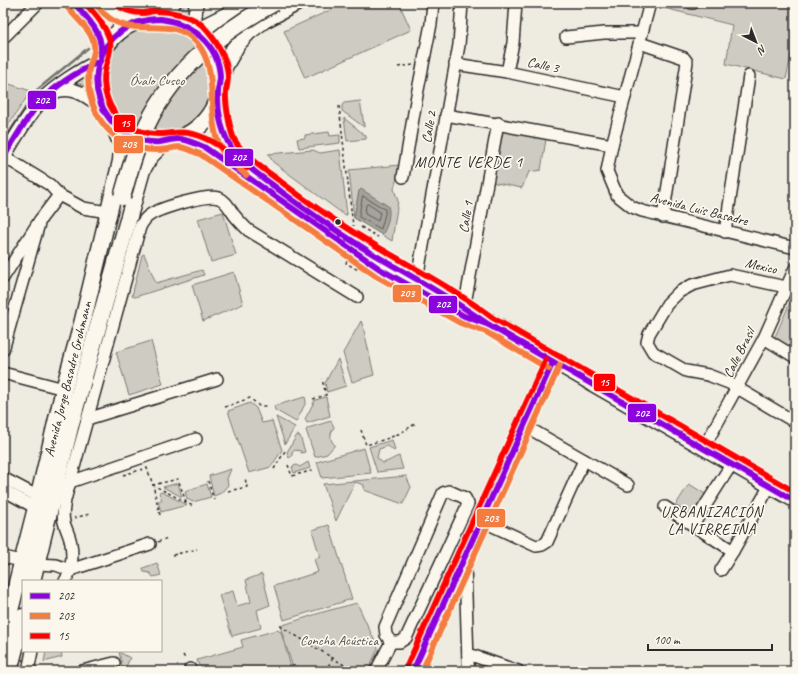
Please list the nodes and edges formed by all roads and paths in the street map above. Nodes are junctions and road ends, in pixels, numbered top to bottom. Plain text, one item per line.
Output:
1 (38, 3) edge
2 (74, 3) edge
3 (105, 3) edge
4 (174, 3) edge
5 (196, 3) edge
6 (228, 3) edge
7 (252, 3) edge
8 (274, 3) edge
9 (296, 3) edge
10 (433, 3) edge
11 (462, 3) edge
12 (516, 3) edge
13 (650, 3) edge
14 (220, 19) junction
15 (148, 20) junction
16 (195, 31) junction
17 (566, 37) dead end
18 (3, 38) edge
19 (641, 38) junction
20 (101, 57) junction
21 (455, 64) junction
22 (507, 72) junction
23 (749, 76) dead end
24 (219, 90) junction
25 (48, 94) junction
26 (625, 97) junction
27 (339, 106) dead end
28 (102, 107) junction
29 (446, 115) junction
30 (112, 121) junction
31 (498, 123) junction
32 (171, 140) junction
33 (612, 145) junction
34 (3, 157) edge
35 (403, 177) dead end
36 (59, 195) junction
37 (122, 197) junction
38 (108, 212) junction
39 (663, 217) junction
40 (40, 220) junction
41 (353, 226) dead end
42 (361, 226) dead end
43 (725, 232) junction
44 (378, 238) dead end
45 (795, 248) edge
46 (348, 259) dead end
47 (795, 268) edge
48 (358, 270) dead end
49 (3, 278) edge
50 (417, 280) junction
51 (786, 287) junction
52 (357, 297) dead end
53 (464, 311) junction
54 (490, 319) junction
55 (83, 320) junction
56 (99, 320) junction
57 (764, 338) junction
58 (3, 350) edge
59 (795, 356) edge
60 (568, 357) dead end
61 (553, 362) junction
62 (3, 373) edge
63 (217, 379) dead end
64 (322, 379) dead end
65 (738, 387) junction
66 (64, 389) junction
67 (313, 398) dead end
68 (266, 406) dead end
69 (225, 407) dead end
70 (87, 419) junction
71 (795, 422) edge
72 (416, 423) dead end
73 (525, 426) junction
74 (361, 430) dead end
75 (196, 439) dead end
76 (703, 449) junction
77 (284, 451) dead end
78 (584, 460) junction
79 (288, 465) dead end
80 (731, 465) junction
81 (274, 469) dead end
82 (314, 470) dead end
83 (117, 477) dead end
84 (3, 478) edge
85 (245, 478) dead end
86 (208, 481) dead end
87 (70, 482) junction
88 (153, 485) junction
89 (628, 485) dead end
90 (770, 487) junction
91 (3, 490) edge
92 (228, 492) dead end
93 (214, 500) dead end
94 (795, 501) edge
95 (37, 502) junction
96 (186, 502) junction
97 (192, 506) dead end
98 (665, 507) dead end
99 (70, 514) dead end
100 (90, 514) dead end
101 (160, 515) dead end
102 (482, 521) junction
103 (693, 525) junction
104 (150, 544) dead end
105 (197, 549) dead end
106 (733, 551) junction
107 (173, 555) dead end
108 (3, 557) edge
109 (465, 559) junction
110 (30, 562) junction
111 (70, 570) junction
112 (721, 570) dead end
113 (23, 580) edge
114 (32, 580) edge
115 (65, 580) edge
116 (22, 584) edge
117 (22, 621) edge
118 (280, 626) dead end
119 (4, 633) edge
120 (391, 642) junction
121 (32, 652) edge
122 (468, 654) junction
123 (333, 658) junction
124 (114, 662) dead end
125 (9, 671) edge
126 (28, 671) edge
127 (82, 671) edge
128 (325, 671) edge
129 (354, 671) edge
130 (376, 671) edge
131 (413, 671) edge
132 (469, 671) edge
133 (518, 671) edge

1 - 18 street
2 - 20 main road
3 - 15 main road
4 - 15 main road
5 - 16 main road
6 - 14 street
7 - 14 highway
8 - 37 highway, bridge
9 - 24 highway
10 - 35 street
11 - 21 street, Calle 2
12 - 22 street
13 - 19 street
14 - 16 highway
15 - 16 highway
15 - 20 highway
16 - 24 highway
17 - 19 street
19 - 26 street
19 - 39 street
20 - 25 main road
20 - 28 highway
21 - 22 street, Calle 3
21 - 29 street, Calle 2
22 - 26 street, Calle 3
23 - 43 street
24 - 32 highway
24 - 50 main road
25 - 28 main road
25 - 34 main road
26 - 33 street
27 - 41 path
28 - 30 highway
29 - 31 street
29 - 50 street, Calle 2
30 - 32 highway
30 - 38 highway, Avenida Jorge Basadre Grohmann
31 - 33 street
31 - 53 street, Calle 1
32 - 53 main road
32 - 56 highway, Avenida Jorge Basadre Grohmann
33 - 39 street, Avenida Luis Basadre
34 - 36 street
36 - 38 street
36 - 40 street
37 - 55 highway
37 - 56 highway
38 - 55 highway, Avenida Jorge Basadre Grohmann
39 - 43 street, Avenida Luis Basadre
40 - 49 street
40 - 58 street
42 - 44 path
43 - 45 street, Avenida Luis Basadre
46 - 48 path
47 - 51 street, Calle Brasil
50 - 53 main road
51 - 57 street, Calle Brasil
51 - 65 street, Mexico
52 - 70 street
53 - 54 main road
54 - 60 path
54 - 61 main road
55 - 66 highway, Avenida Jorge Basadre Grohmann
56 - 110 highway, Avenida Jorge Basadre Grohmann
57 - 59 street
57 - 65 street, Calle Brasil
61 - 73 street
61 - 76 main road
62 - 66 street
63 - 70 street
64 - 67 path
65 - 71 street
65 - 76 street, Calle Brasil
66 - 95 highway, Avenida Jorge Basadre Grohmann
68 - 69 path
70 - 87 street
72 - 74 path
73 - 78 street
73 - 102 street
75 - 87 street
76 - 80 main road
77 - 81 path
78 - 89 street
78 - 102 street
79 - 82 path
80 - 90 main road
80 - 103 street
83 - 88 path
84 - 95 street
85 - 92 path
86 - 93 path
87 - 111 street
88 - 96 path
88 - 96 path
88 - 101 path
90 - 94 main road
90 - 106 street
91 - 95 street
95 - 110 highway, Avenida Jorge Basadre Grohmann
96 - 97 path
98 - 103 street
99 - 100 path
102 - 109 street
103 - 106 street
104 - 111 street
105 - 107 path
106 - 112 street
108 - 110 street
109 - 122 street
109 - 131 street
110 - 111 street
110 - 113 highway, Avenida Jorge Basadre Grohmann
110 - 114 highway, Avenida Jorge Basadre Grohmann
111 - 115 street
116 - 119 highway, Avenida Jorge Basadre Grohmann
117 - 125 highway
118 - 123 path
120 - 120 street
120 - 130 street
121 - 126 street
122 - 132 street
122 - 133 street
123 - 128 path
123 - 129 path
124 - 127 street

